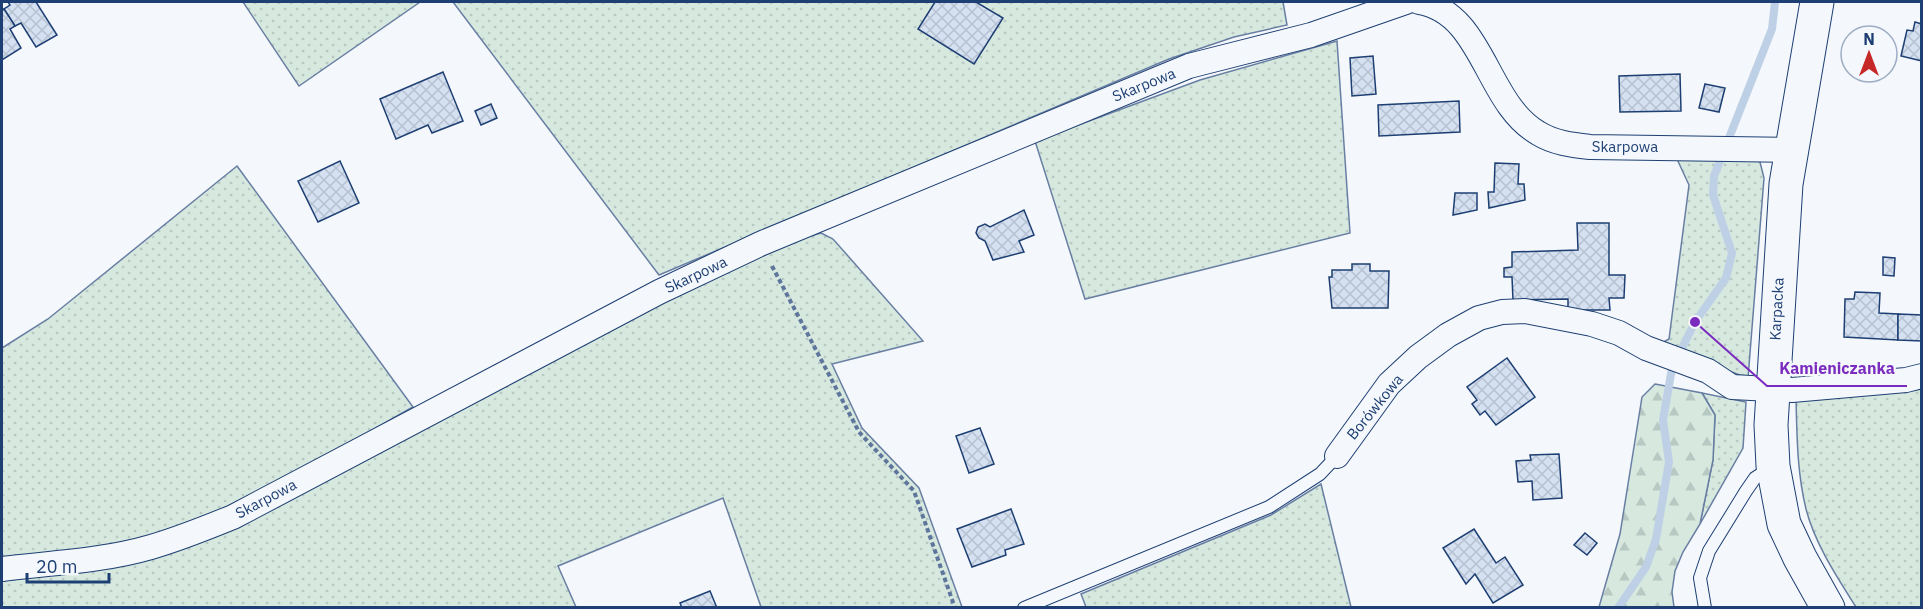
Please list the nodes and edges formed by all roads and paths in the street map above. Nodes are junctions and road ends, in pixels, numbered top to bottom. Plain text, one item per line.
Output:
1 (1406, 2) edge
2 (1419, 2) edge
3 (1817, 2) edge
4 (1791, 150) junction
5 (760, 244) junction
6 (1922, 376) edge
7 (1772, 390) junction
8 (1337, 456) joint
9 (1773, 466) junction
10 (2, 569) edge
11 (955, 608) edge
12 (1024, 608) edge
13 (1705, 608) edge
14 (1828, 608) edge

1 - 5 street, Skarpowa
2 - 4 street, Skarpowa
3 - 4 street, Karpacka
4 - 7 street, Karpacka
5 - 10 street, Skarpowa
5 - 11 path
6 - 7 street, Borówkowa
7 - 8 street, Borówkowa
7 - 9 street, Karpacka
8 - 12 lane, Borówkowa
9 - 13 lane
9 - 14 street, Karpacka

